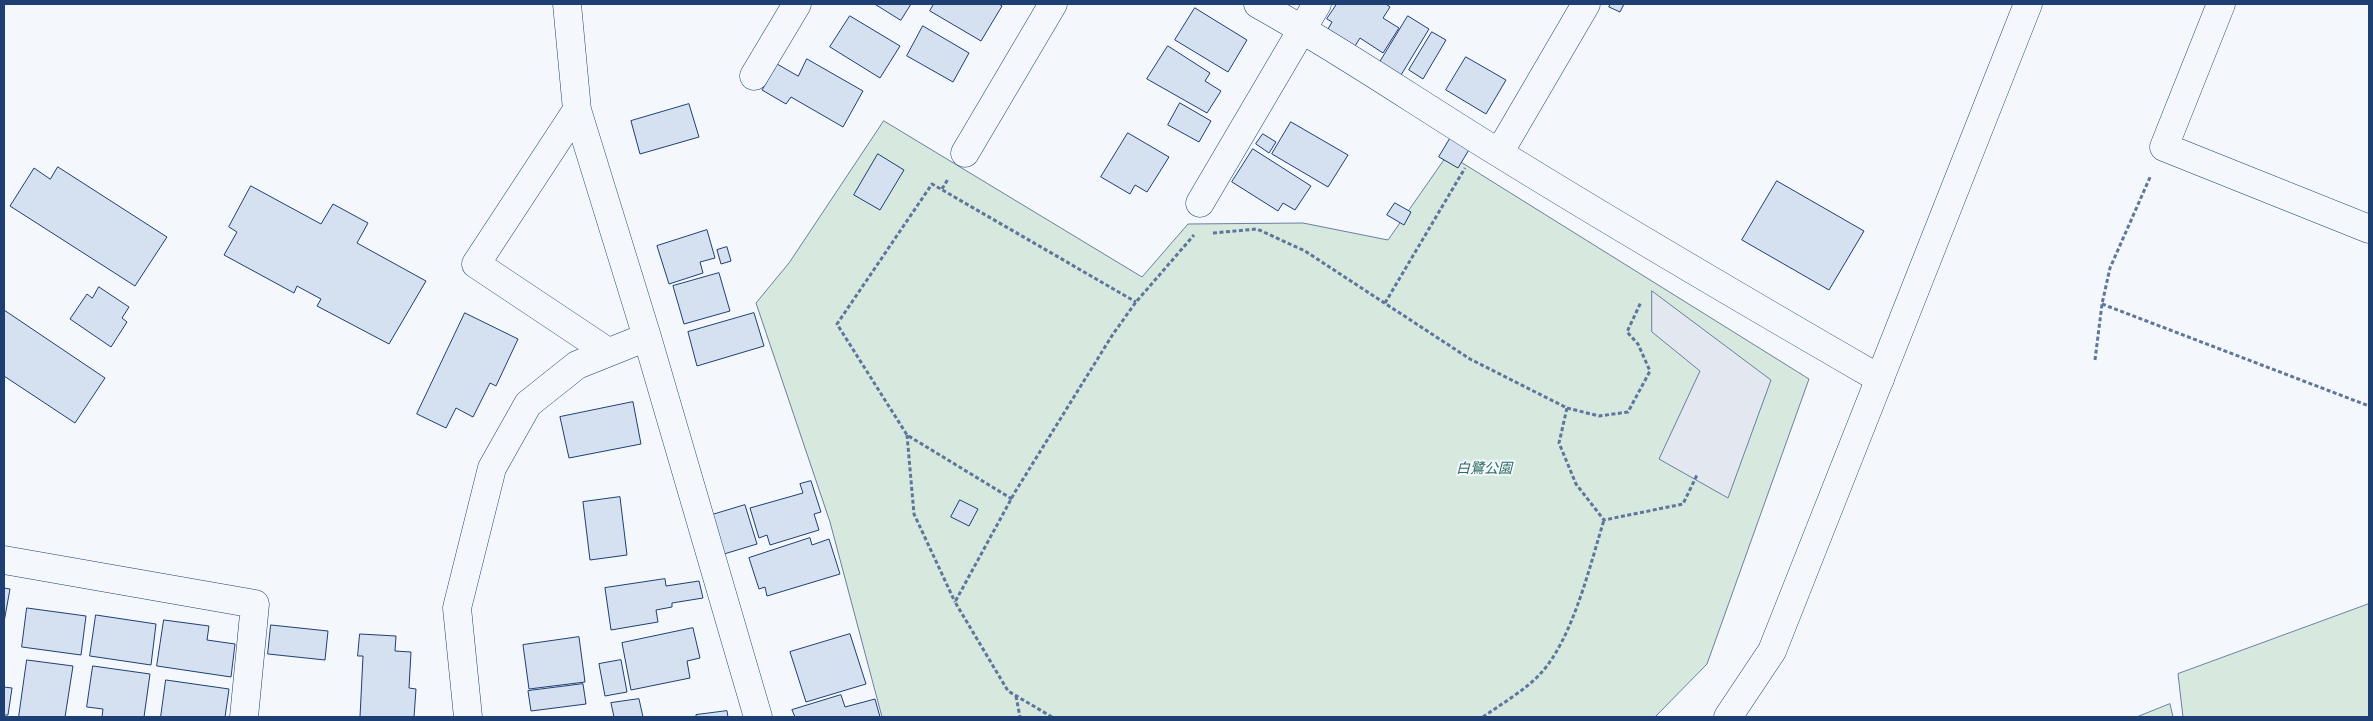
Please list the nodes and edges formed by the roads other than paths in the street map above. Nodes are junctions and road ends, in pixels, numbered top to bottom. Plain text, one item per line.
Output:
1 (567, 4) edge
2 (797, 4) edge
3 (1053, 4) edge
4 (1258, 4) edge
5 (1317, 4) edge
6 (1586, 4) edge
7 (2028, 4) edge
8 (2221, 4) edge
9 (1302, 28) junction
10 (754, 76) dead end
11 (577, 110) junction
12 (1490, 148) junction
13 (964, 153) dead end
14 (1200, 202) dead end
15 (2369, 229) edge
16 (647, 337) junction
17 (608, 352) junction
18 (1880, 380) junction
19 (4, 560) edge
20 (244, 717) edge
21 (468, 717) edge
22 (758, 717) edge
23 (1728, 717) edge

1 - 11 street
2 - 10 street
3 - 13 street
4 - 9 street
5 - 9 street
6 - 12 street
7 - 18 street
8 - 15 street
9 - 12 street
9 - 14 street
11 - 16 street
11 - 17 street
12 - 18 street
16 - 17 street
16 - 22 street
17 - 21 street
18 - 23 street
19 - 20 street

